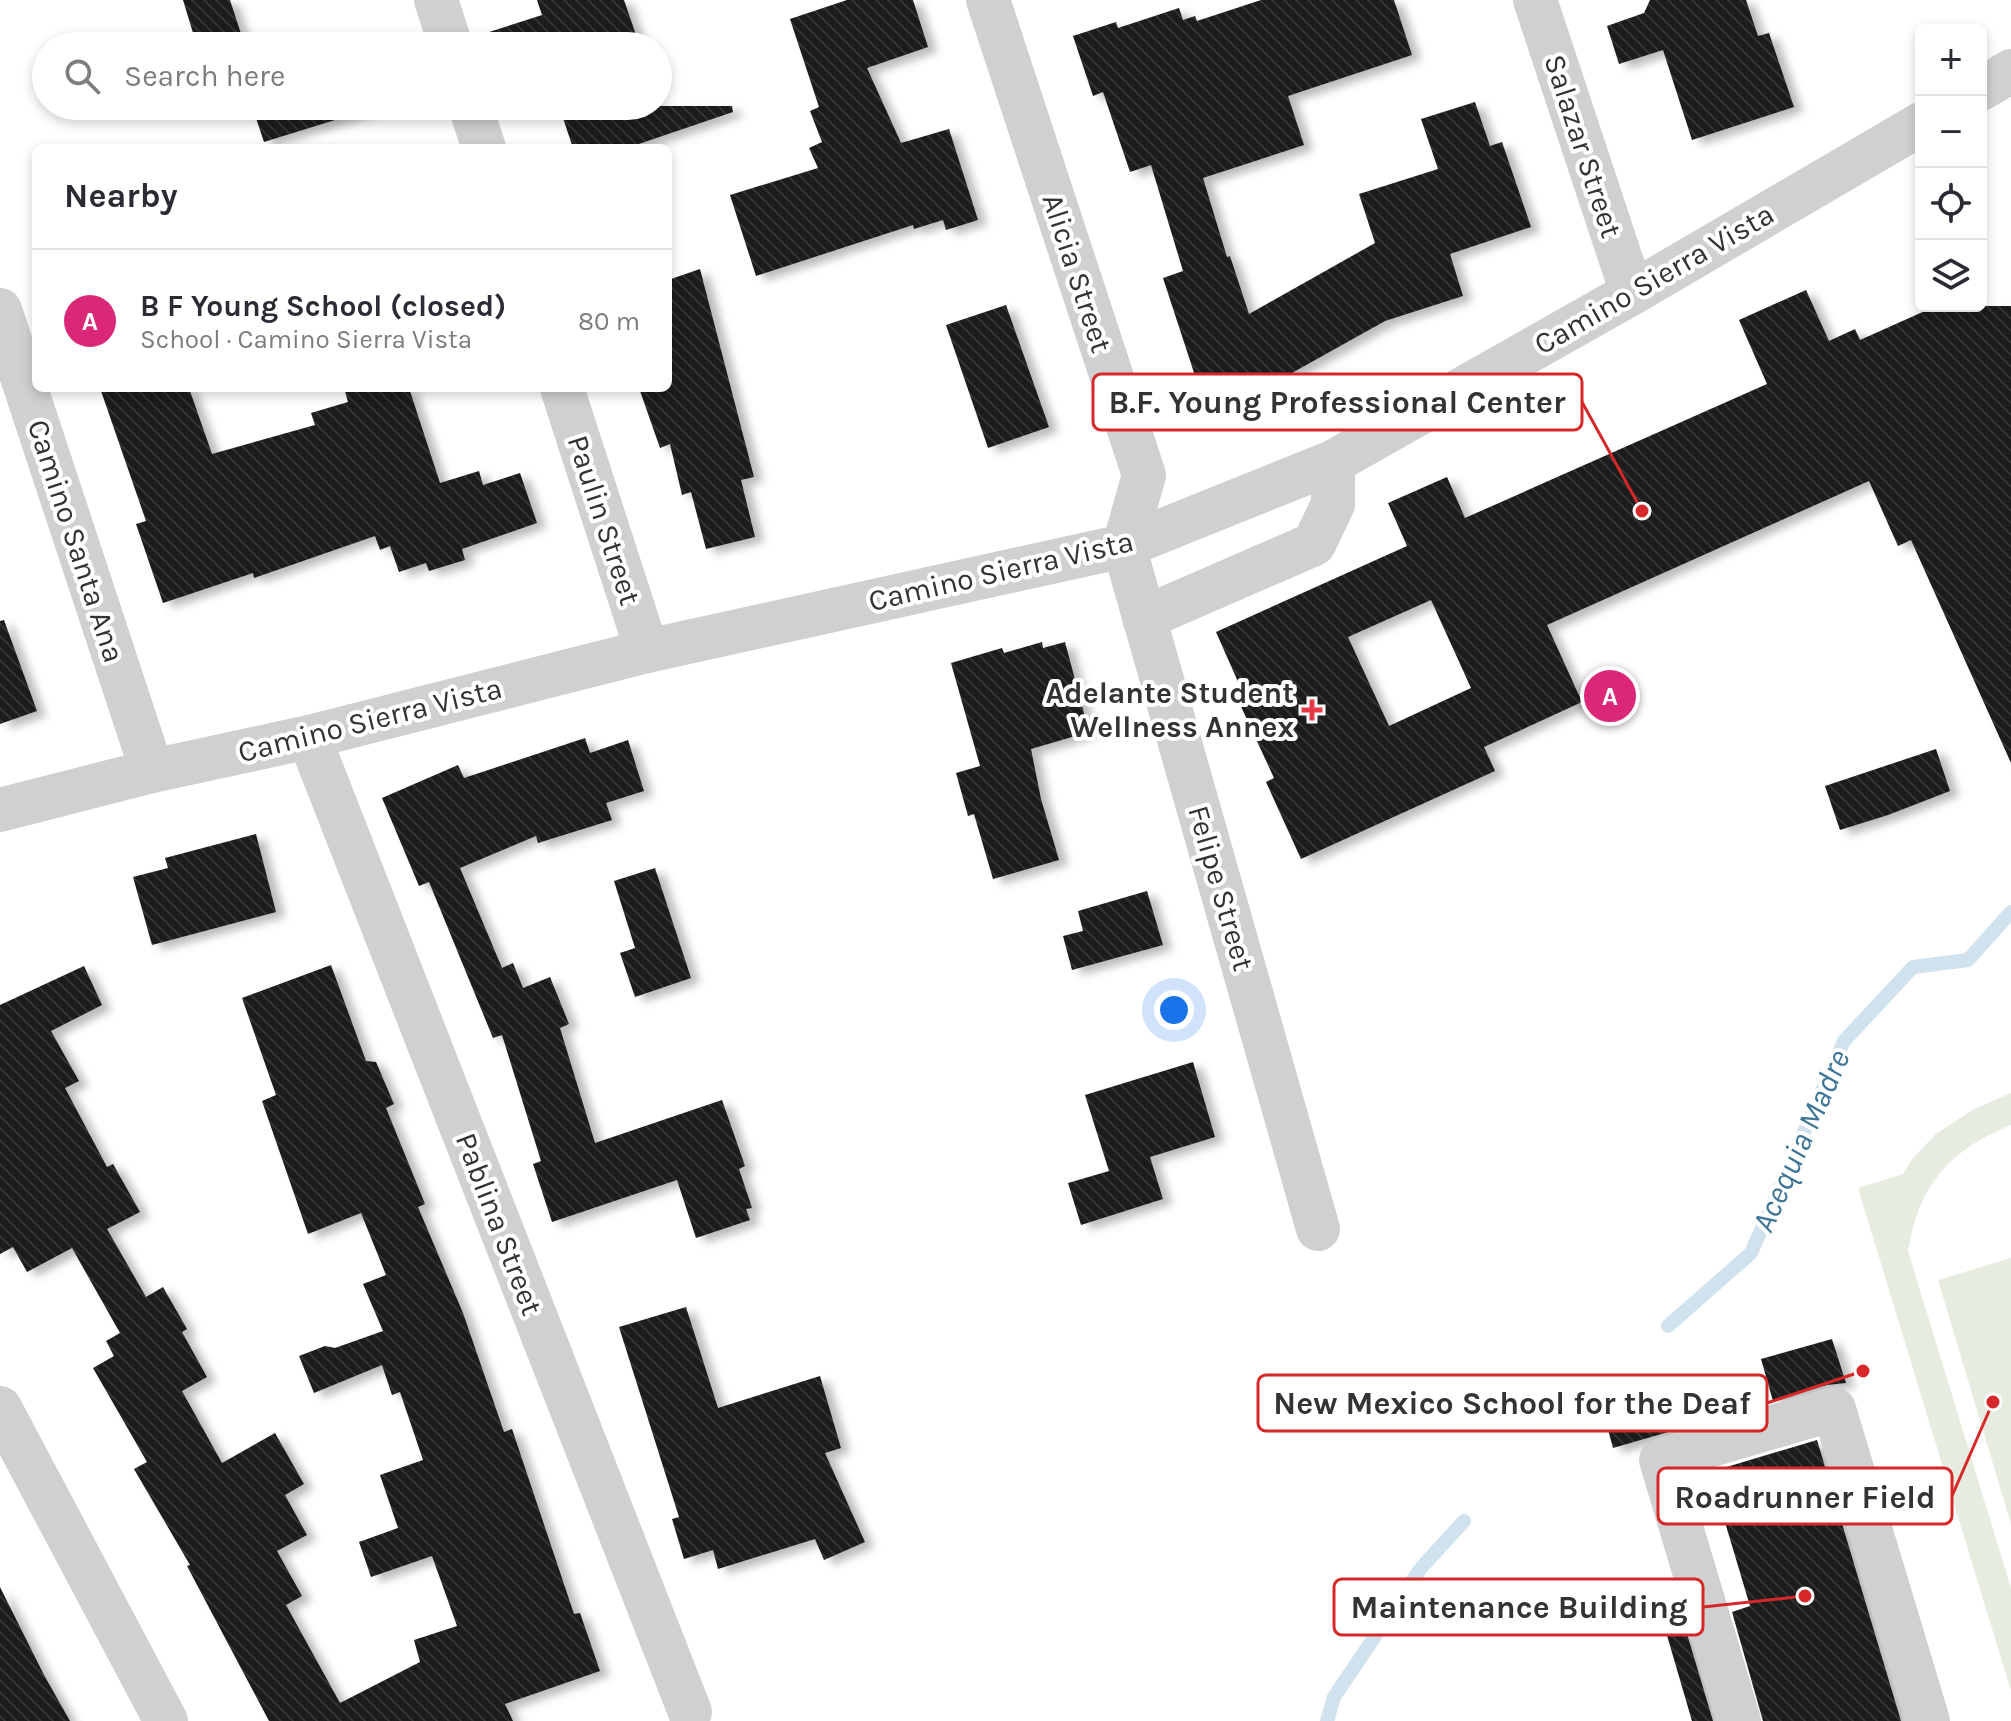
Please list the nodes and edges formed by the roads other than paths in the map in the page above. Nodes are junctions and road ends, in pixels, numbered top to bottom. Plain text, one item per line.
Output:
1 (436, 0) edge
2 (988, 0) edge
3 (1535, 0) edge
4 (446, 32) edge
5 (2011, 71) edge
6 (1987, 85) edge
7 (475, 120) edge
8 (1915, 128) edge
9 (483, 144) edge
10 (1632, 293) junction
11 (0, 310) edge
12 (563, 392) edge
13 (1333, 462) junction
14 (1124, 546) junction
15 (1144, 618) junction
16 (647, 651) junction
17 (309, 737) junction
18 (152, 771) junction
19 (0, 810) edge
20 (1318, 1229) dead end
21 (0, 1408) edge
22 (690, 1712) dead end
23 (166, 1721) edge
24 (1739, 1721) edge
25 (1928, 1721) edge

1 - 4 street
2 - 14 street, Alicia Street
3 - 10 street, Salazar Street
5 - 6 street
7 - 9 street
8 - 10 street, Camino Sierra Vista
10 - 13 street, Camino Sierra Vista
11 - 18 street, Camino Santa Ana
12 - 16 street, Paulin Street
13 - 14 street, Camino Sierra Vista
13 - 15 street
14 - 15 street, Felipe Street
14 - 16 street, Camino Sierra Vista
15 - 20 street, Felipe Street
16 - 17 street, Camino Sierra Vista
17 - 18 street, Camino Sierra Vista
17 - 22 street, Pablina Street
18 - 19 street, Camino Sierra Vista
21 - 23 street
24 - 25 street

